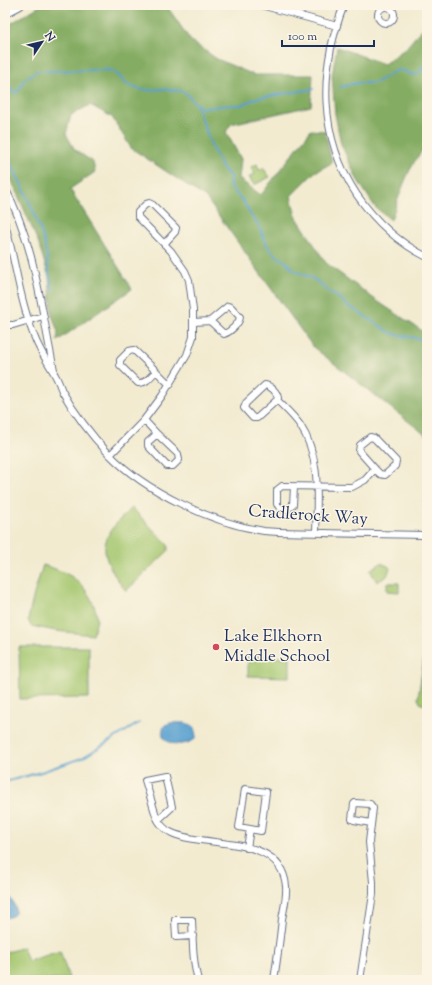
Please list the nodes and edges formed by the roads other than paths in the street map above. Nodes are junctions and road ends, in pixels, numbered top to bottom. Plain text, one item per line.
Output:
1 (20, 5) edge
2 (261, 5) edge
3 (344, 5) edge
4 (5, 13) edge
5 (337, 26) junction
6 (5, 188) edge
7 (5, 224) edge
8 (164, 244) junction
9 (427, 257) edge
10 (43, 316) junction
11 (28, 320) junction
12 (210, 321) junction
13 (194, 322) junction
14 (5, 326) edge
15 (156, 371) junction
16 (54, 374) junction
17 (170, 385) junction
18 (277, 400) junction
19 (144, 420) junction
20 (157, 434) junction
21 (110, 455) junction
22 (375, 469) junction
23 (294, 487) dead end
24 (317, 487) junction
25 (316, 533) junction
26 (427, 535) edge
27 (158, 820) junction
28 (371, 822) dead end
29 (250, 829) junction
30 (247, 848) junction
31 (193, 936) dead end
32 (198, 980) edge
33 (274, 980) edge
34 (360, 980) edge

1 - 4 main road
2 - 5 street
3 - 5 street
5 - 9 street
6 - 10 street
7 - 11 street
8 - 8 street
8 - 13 street
10 - 11 street
10 - 16 street
11 - 14 street
11 - 16 street
12 - 12 street
12 - 13 street
13 - 17 street
15 - 15 street
15 - 17 street
16 - 21 street, Cradlerock Way
17 - 19 street
18 - 18 street
18 - 24 street
19 - 20 street
19 - 21 street
20 - 20 street
21 - 25 street, Cradlerock Way
22 - 22 street
22 - 24 street
23 - 24 street
24 - 25 street
25 - 26 street, Cradlerock Way
27 - 27 street
27 - 30 street
28 - 34 street
29 - 29 street
29 - 30 street
30 - 33 street
31 - 32 street

